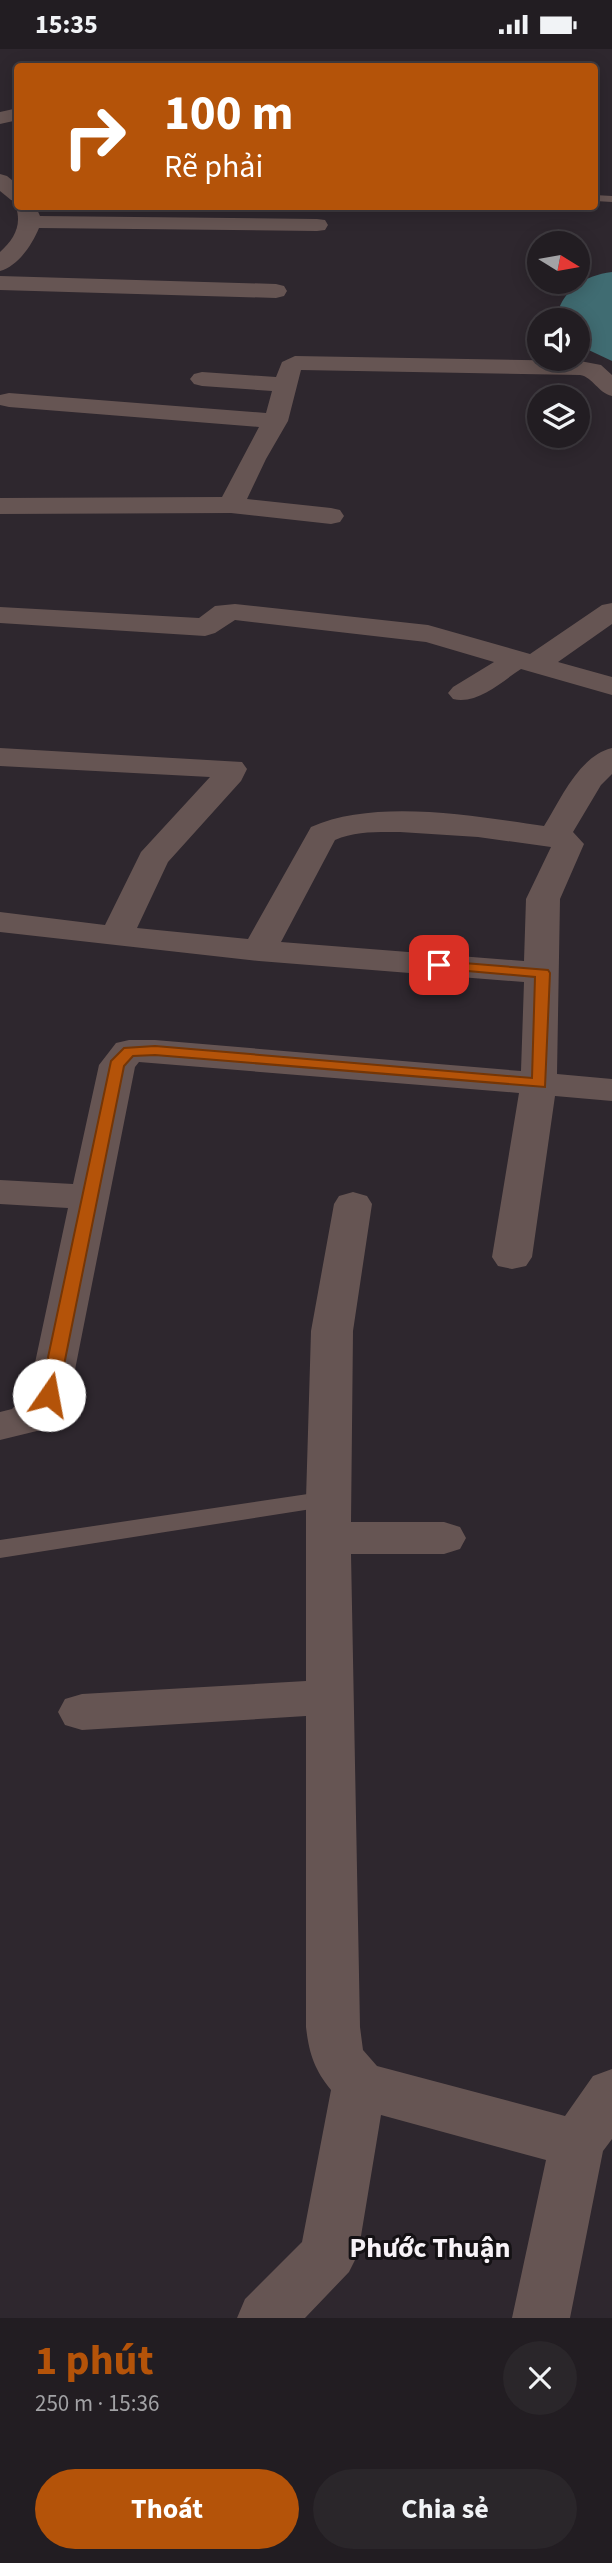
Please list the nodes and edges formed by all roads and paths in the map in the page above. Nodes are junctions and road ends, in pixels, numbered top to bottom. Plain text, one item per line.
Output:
1 (27, 214) edge
2 (317, 225) dead end
3 (0, 264) edge
4 (0, 283) edge
5 (276, 291) dead end
6 (202, 379) dead end
7 (285, 385) junction
8 (612, 389) edge
9 (9, 400) dead end
10 (276, 421) junction
11 (231, 505) junction
12 (0, 506) edge
13 (331, 516) dead end
14 (612, 611) edge
15 (0, 615) edge
16 (526, 661) junction
17 (612, 686) edge
18 (464, 694) dead end
19 (0, 757) edge
20 (606, 767) edge
21 (554, 838) junction
22 (0, 922) edge
23 (116, 937) junction
24 (259, 951) junction
25 (542, 973) junction
26 (539, 1083) junction
27 (612, 1090) edge
28 (0, 1192) edge
29 (89, 1197) junction
30 (353, 1204) dead end
31 (512, 1257) dead end
32 (0, 1426) edge
33 (328, 1519) junction
34 (444, 1538) dead end
35 (0, 1549) edge
36 (329, 1697) junction
37 (82, 1711) dead end
38 (359, 2085) junction
39 (612, 2093) edge
40 (577, 2144) junction
41 (267, 2318) edge
42 (541, 2318) edge

1 - 2 street
1 - 3 street
4 - 5 street
6 - 7 street
7 - 8 street
7 - 10 street
9 - 10 street
10 - 11 street
11 - 12 street
11 - 13 street
14 - 16 street
15 - 16 street
16 - 17 street
16 - 18 street
19 - 23 street
20 - 21 street
21 - 24 street
21 - 25 street
22 - 23 street
23 - 24 street
24 - 25 street
25 - 26 street
26 - 27 street
26 - 29 street
26 - 31 street
28 - 29 street
29 - 32 street
30 - 33 street
33 - 34 street
33 - 35 lane
33 - 36 street
36 - 37 street
36 - 38 street
38 - 40 street
38 - 41 street
39 - 40 street
40 - 42 street

